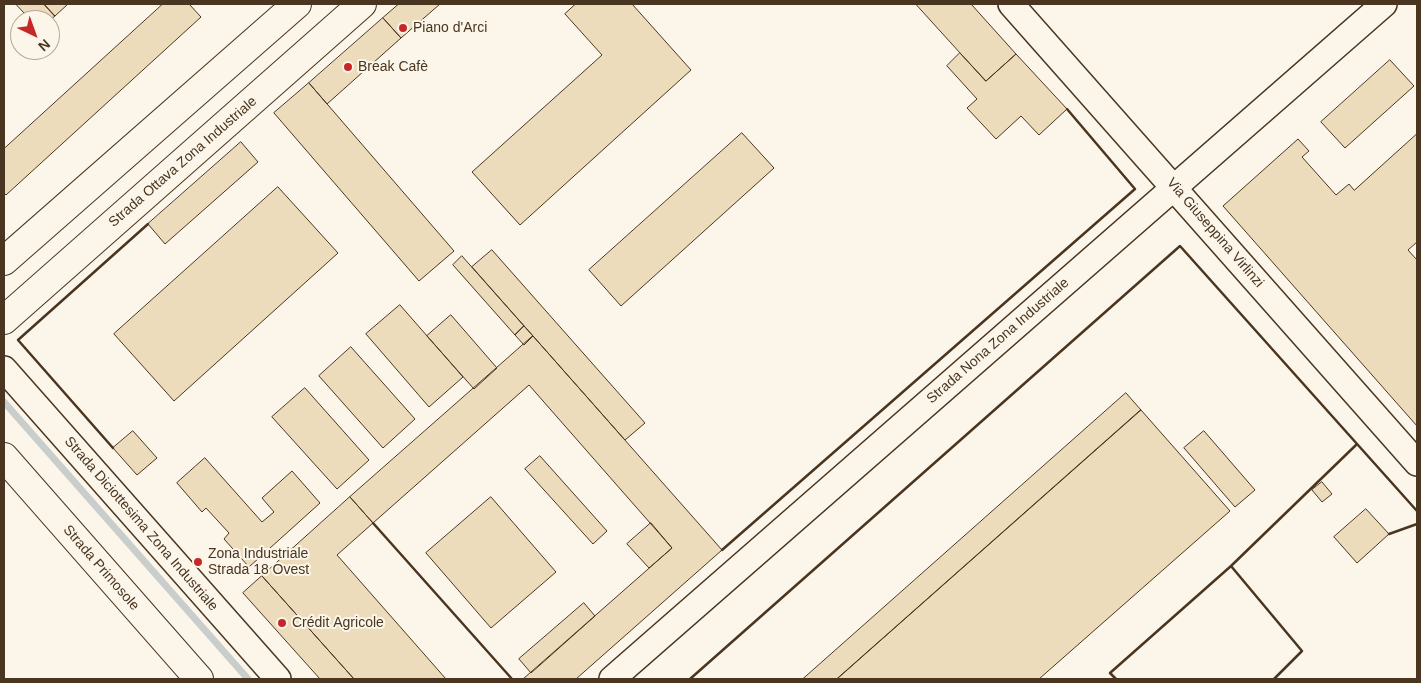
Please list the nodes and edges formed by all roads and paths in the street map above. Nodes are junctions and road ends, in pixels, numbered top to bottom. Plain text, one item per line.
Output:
1 (297, 4) edge
2 (362, 4) edge
3 (1011, 4) edge
4 (1384, 4) edge
5 (1174, 187) junction
6 (4, 261) edge
7 (4, 320) edge
8 (4, 369) edge
9 (4, 457) edge
10 (1417, 463) edge
11 (199, 679) edge
12 (278, 679) edge
13 (612, 679) edge

1 - 6 main road
2 - 7 main road, Strada Ottava Zona Industriale
3 - 5 street, Via Giuseppina Virlinzi
4 - 5 street, Strada Nona Zona Industriale
5 - 10 street, Via Giuseppina Virlinzi
5 - 13 street, Strada Nona Zona Industriale
8 - 12 street, Strada Diciottesima Zona Industriale
9 - 11 main road, Strada Primosole

